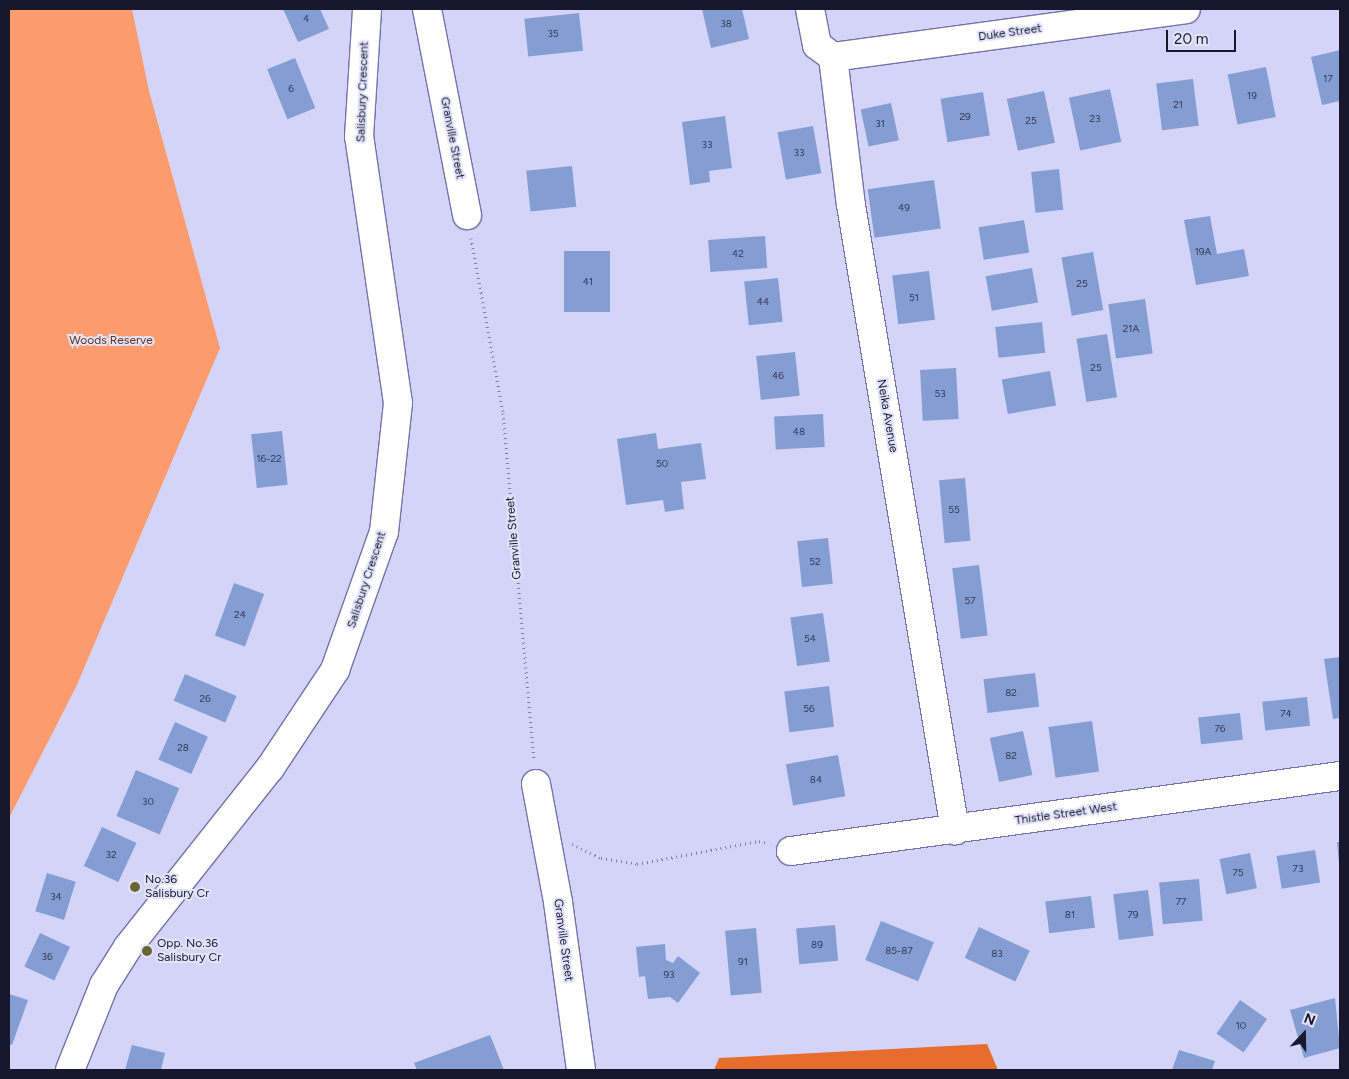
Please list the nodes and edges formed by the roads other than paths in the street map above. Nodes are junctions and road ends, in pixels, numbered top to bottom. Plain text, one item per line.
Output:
1 (367, 9) edge
2 (427, 9) edge
3 (810, 9) edge
4 (1186, 9) edge
5 (833, 57) junction
6 (467, 215) road end
7 (1340, 776) edge
8 (536, 784) road end
9 (955, 830) junction
10 (791, 851) road end
11 (70, 1070) edge
12 (581, 1070) edge

1 - 11 street, Salisbury Crescent
2 - 6 street, Granville Street
3 - 5 street
4 - 5 street, Duke Street
5 - 9 street, Neika Avenue
7 - 9 street, Thistle Street West
8 - 12 street, Granville Street
9 - 10 street, Thistle Street West

